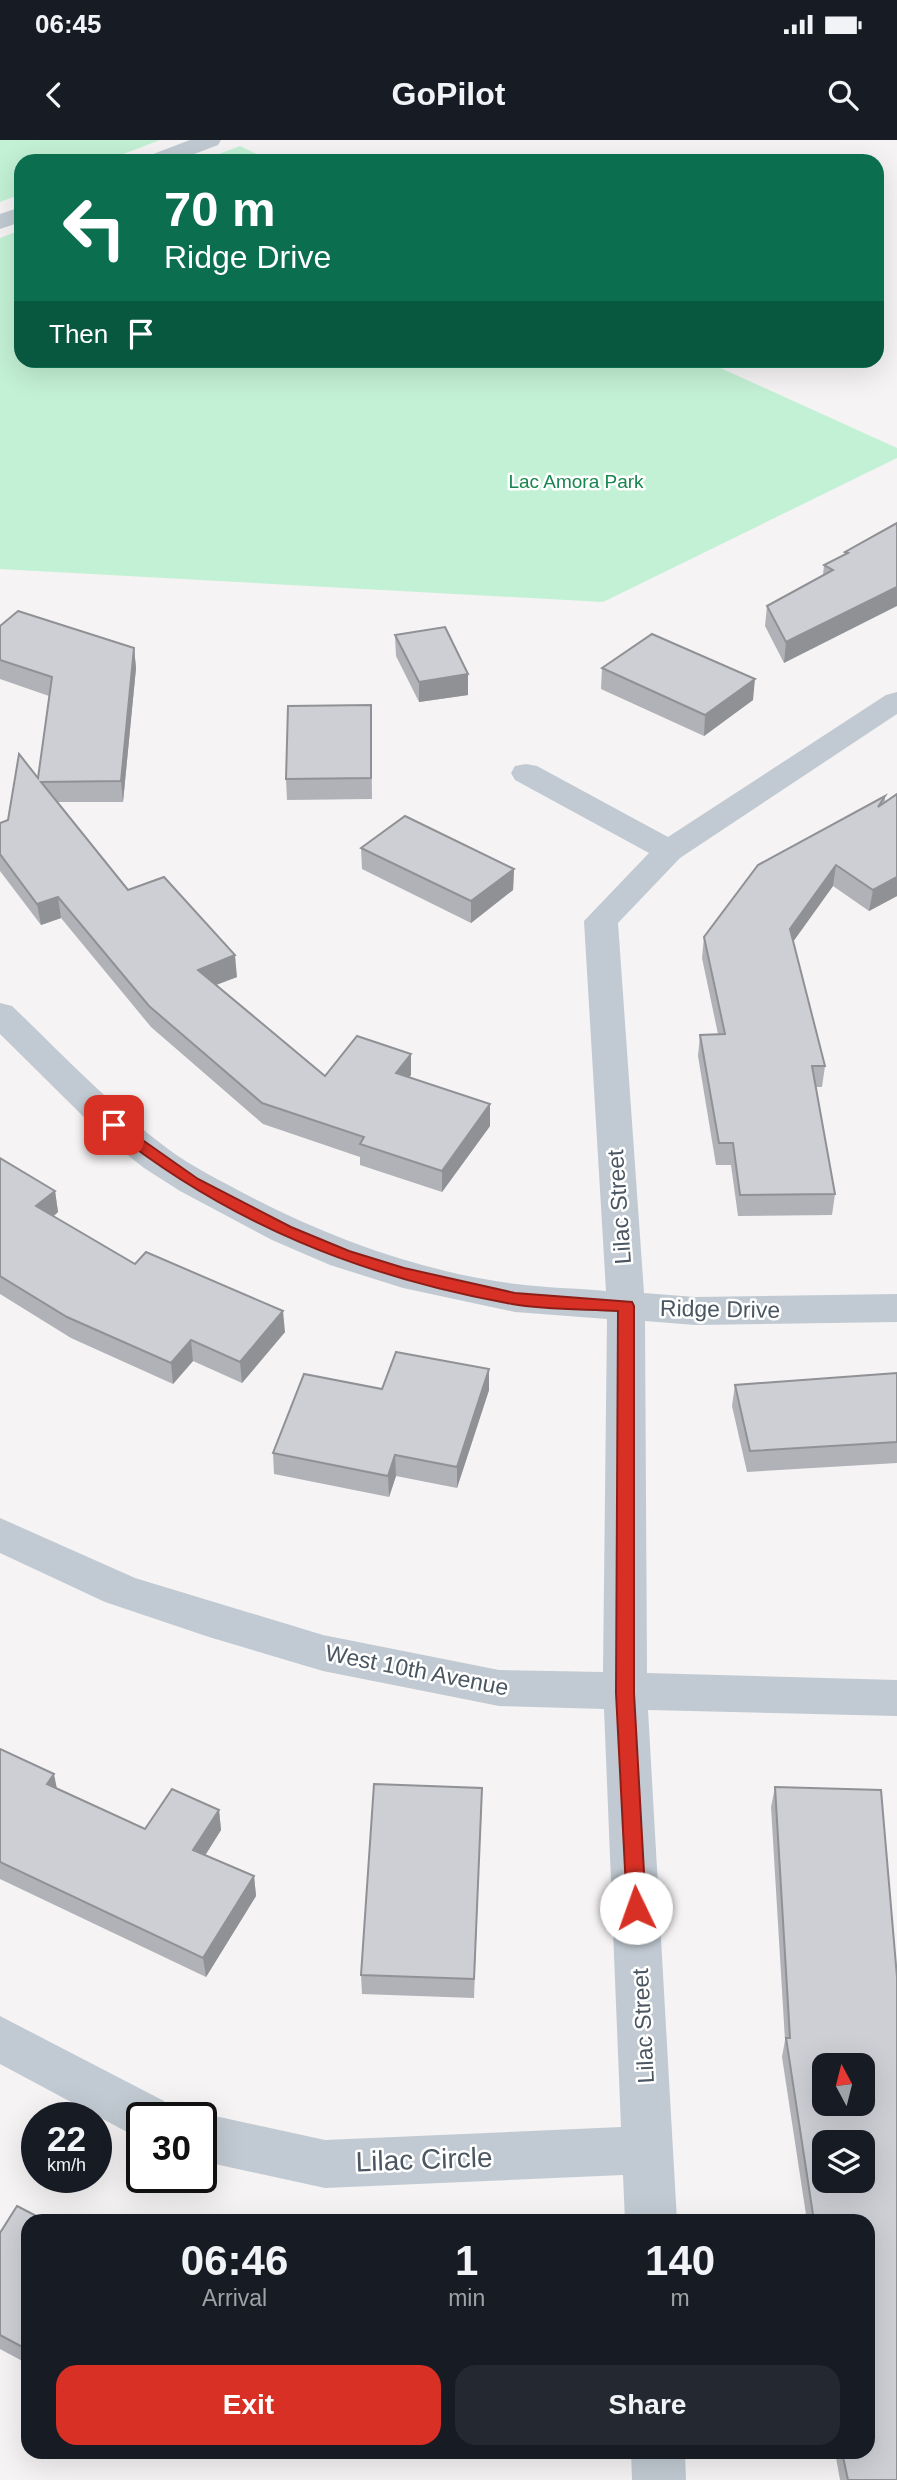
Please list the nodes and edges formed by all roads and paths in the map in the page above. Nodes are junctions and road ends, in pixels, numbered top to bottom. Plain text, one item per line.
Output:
1 (210, 140) edge
2 (174, 154) edge
3 (897, 701) edge
4 (526, 773) dead end
5 (669, 851) junction
6 (0, 1014) edge
7 (626, 1306) junction
8 (897, 1308) edge
9 (0, 1534) edge
10 (625, 1693) junction
11 (897, 1698) edge
12 (0, 2039) edge
13 (126, 2107) edge
14 (217, 2140) edge
15 (649, 2150) junction
16 (651, 2214) edge
17 (658, 2459) edge
18 (659, 2480) edge

1 - 2 street
3 - 5 street, Lilac Street
4 - 5 street
5 - 7 street, Lilac Street
6 - 7 street, Ridge Drive
7 - 8 street, Ridge Drive
7 - 10 street, Lilac Street
9 - 10 street, West 10th Avenue
10 - 11 street, West 10th Avenue
10 - 15 street, Lilac Street
12 - 13 street
14 - 15 street, Lilac Circle
15 - 16 street, Lilac Street
17 - 18 street

